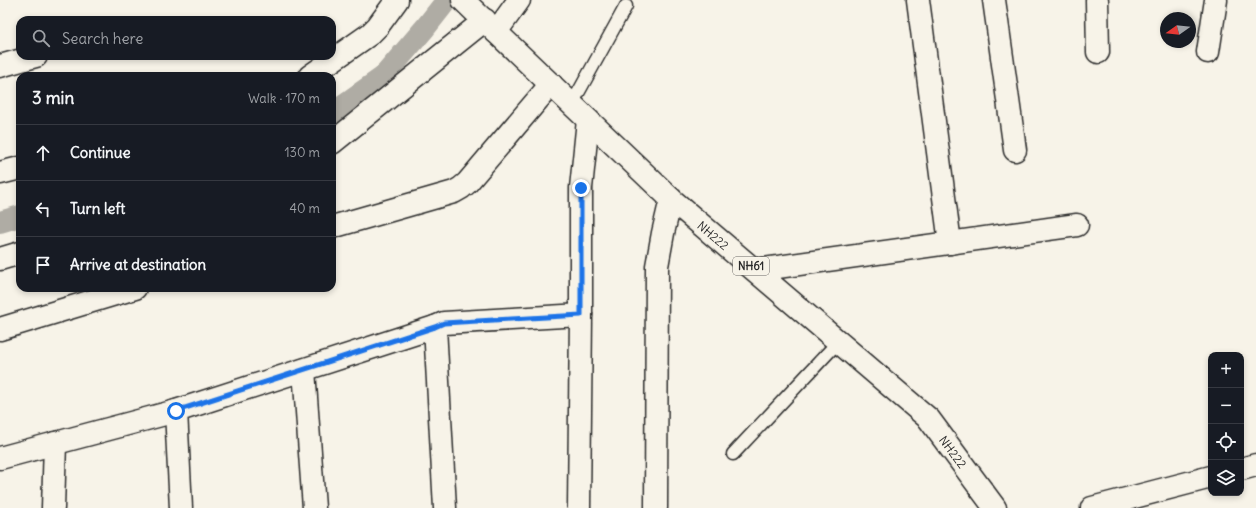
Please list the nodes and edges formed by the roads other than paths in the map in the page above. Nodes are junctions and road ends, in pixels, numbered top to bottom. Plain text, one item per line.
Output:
1 (397, 0) edge
2 (519, 0) edge
3 (918, 0) edge
4 (994, 0) edge
5 (1097, 0) edge
6 (1216, 0) edge
7 (626, 6) dead end
8 (479, 15) edge
9 (1098, 52) dead end
10 (1208, 52) dead end
11 (336, 58) edge
12 (18, 60) edge
13 (333, 60) edge
14 (4, 63) edge
15 (316, 72) edge
16 (551, 84) junction
17 (572, 104) junction
18 (588, 120) junction
19 (336, 140) edge
20 (1015, 150) dead end
21 (16, 169) edge
22 (0, 173) edge
23 (671, 199) junction
24 (1078, 224) dead end
25 (336, 227) edge
26 (950, 243) junction
27 (16, 254) edge
28 (0, 259) edge
29 (756, 270) junction
30 (122, 292) edge
31 (581, 315) junction
32 (435, 327) junction
33 (0, 329) edge
34 (839, 341) junction
35 (304, 370) junction
36 (176, 411) junction
37 (55, 443) junction
38 (733, 454) dead end
39 (0, 458) edge
40 (1256, 465) edge
41 (1244, 468) edge
42 (1208, 478) edge
43 (53, 508) edge
44 (181, 508) edge
45 (314, 508) edge
46 (445, 508) edge
47 (579, 508) edge
48 (656, 508) edge
49 (995, 508) edge
50 (1092, 508) edge

1 - 11 main road
2 - 8 main road
3 - 26 main road
4 - 20 main road
5 - 9 main road
6 - 10 main road
7 - 17 lane
8 - 16 main road, NH222 / NH61
8 - 19 main road
12 - 14 main road
13 - 15 main road
16 - 17 main road, NH222 / NH61
16 - 25 main road
17 - 18 main road, NH222 / NH61
18 - 23 main road, NH222 / NH61
18 - 31 main road
21 - 22 main road
23 - 29 main road, NH222 / NH61
23 - 48 main road
24 - 26 main road
26 - 29 main road
27 - 28 main road
29 - 34 main road, NH222 / NH61
30 - 33 main road
31 - 32 main road
31 - 47 main road
32 - 35 main road
32 - 46 main road
34 - 38 lane
34 - 49 main road, NH222 / NH61
35 - 36 main road
35 - 45 main road
36 - 37 main road
36 - 44 main road
37 - 39 main road
37 - 43 main road
40 - 41 main road
42 - 50 main road

